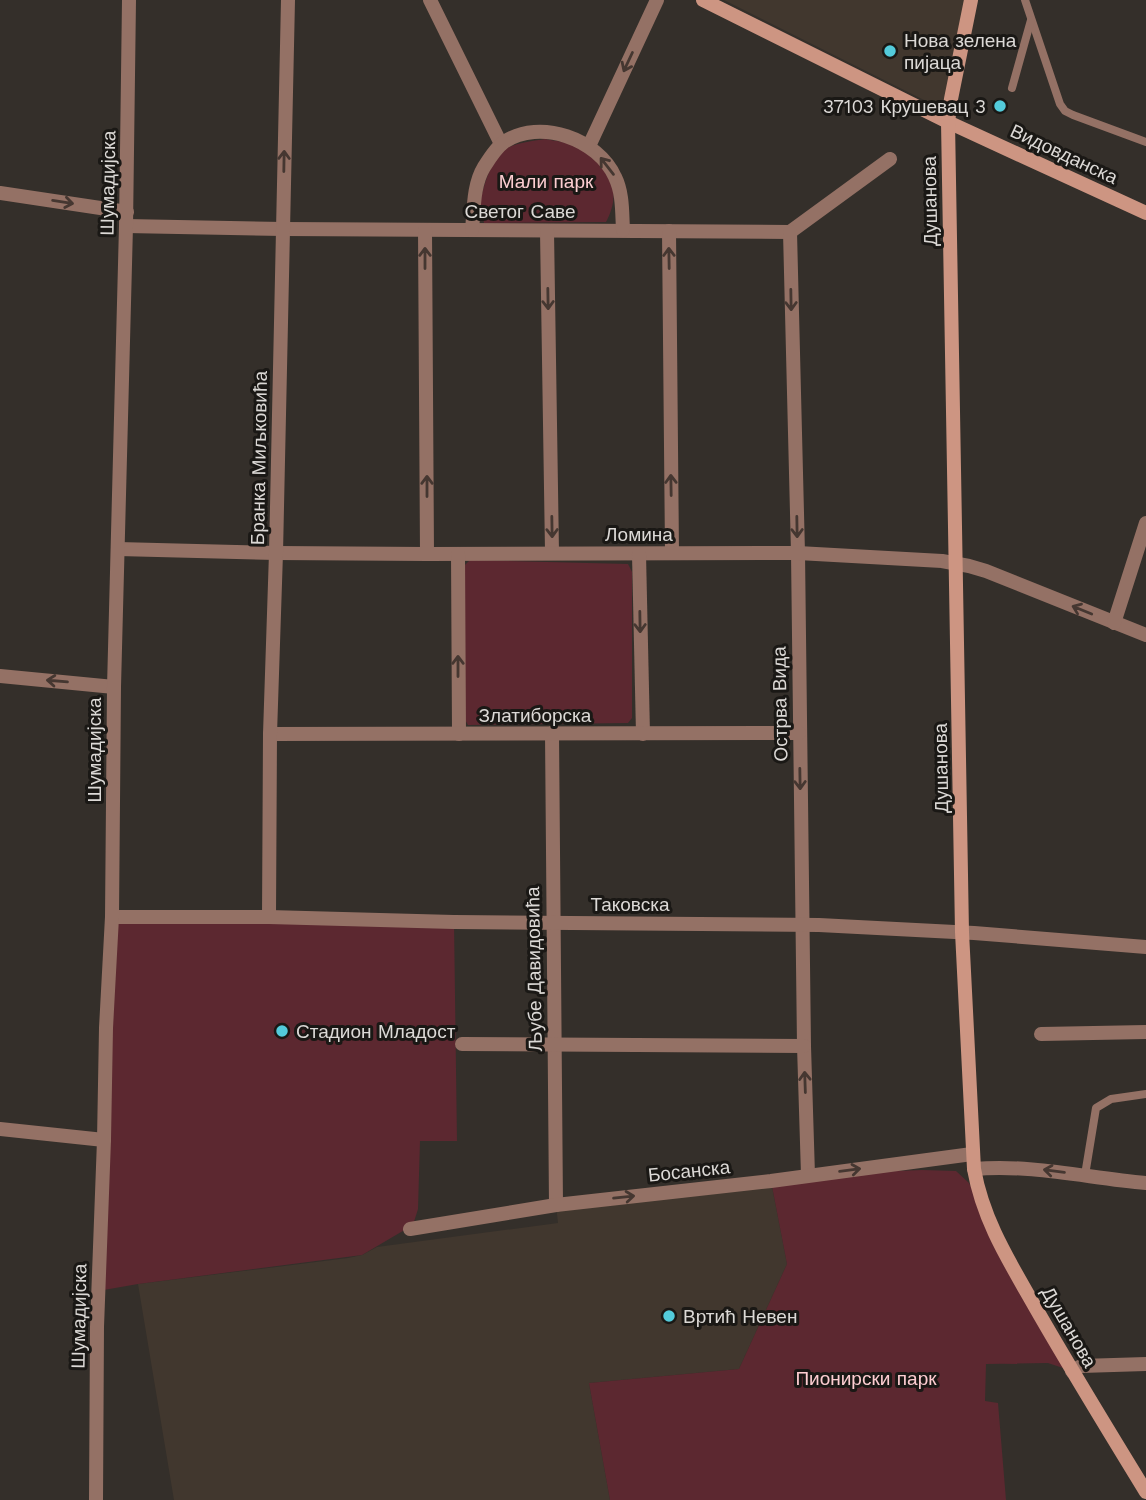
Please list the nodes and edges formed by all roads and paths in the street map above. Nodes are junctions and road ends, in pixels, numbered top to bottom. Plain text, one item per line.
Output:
1 (129, 0) edge
2 (288, 0) edge
3 (430, 0) edge
4 (657, 0) edge
5 (703, 0) edge
6 (971, 0) edge
7 (1025, 0) edge
8 (1031, 20) junction
9 (1012, 88) dead end
10 (948, 122) junction
11 (1146, 142) edge
12 (501, 144) junction
13 (589, 146) junction
14 (890, 159) dead end
15 (0, 193) edge
16 (1146, 213) edge
17 (127, 219) junction
18 (283, 229) junction
19 (425, 230) junction
20 (472, 230) junction
21 (623, 230) junction
22 (547, 231) junction
23 (669, 231) junction
24 (790, 232) junction
25 (1146, 523) edge
26 (118, 549) junction
27 (552, 552) junction
28 (276, 553) junction
29 (798, 553) junction
30 (427, 554) junction
31 (458, 554) junction
32 (639, 554) junction
33 (672, 554) junction
34 (956, 564) junction
35 (1114, 623) junction
36 (1146, 635) edge
37 (0, 676) edge
38 (114, 687) junction
39 (552, 733) junction
40 (799, 733) junction
41 (270, 734) junction
42 (459, 734) junction
43 (643, 734) junction
44 (112, 917) junction
45 (269, 917) junction
46 (553, 922) junction
47 (802, 924) junction
48 (962, 932) junction
49 (1146, 947) edge
50 (1146, 1032) edge
51 (1041, 1034) dead end
52 (462, 1044) dead end
53 (554, 1044) junction
54 (804, 1046) junction
55 (1146, 1094) edge
56 (0, 1129) edge
57 (104, 1140) junction
58 (972, 1154) junction
59 (974, 1170) junction
60 (808, 1175) junction
61 (1085, 1175) junction
62 (1146, 1183) edge
63 (556, 1205) junction
64 (410, 1229) dead end
65 (1146, 1364) edge
66 (1072, 1371) junction
67 (1146, 1493) edge
68 (96, 1500) edge

1 - 17 street, Шумадијска
18 -> 2 street, Бранка Миљковића
3 - 12 street
4 -> 13 street
5 - 10 main road, Видовданска
6 - 10 main road, Душанова
7 - 8 lane
8 - 9 lane
8 - 11 lane
10 - 16 main road, Видовданска
10 - 34 main road, Душанова
12 - 13 street
12 - 20 street
21 -> 13 street
14 - 24 street
15 -> 17 street, Светог Саве
17 - 18 street, Светог Саве
17 - 26 street, Шумадијска
18 - 19 street, Светог Саве
18 - 28 street, Бранка Миљковића
19 - 20 street, Светог Саве
30 -> 19 street
20 - 22 street, Светог Саве
21 - 22 street, Светог Саве
21 - 23 street, Светог Саве
22 -> 27 street
23 - 24 street, Светог Саве
33 -> 23 street
24 -> 29 street, Острва Вида
25 - 35 street
26 - 28 street, Ломина
26 - 38 street, Шумадијска
27 - 31 street, Ломина
27 - 32 street, Ломина
28 - 30 street, Ломина
28 - 41 street, Бранка Миљковића
29 - 33 street, Ломина
29 - 34 street, Ломина
29 - 40 street, Острва Вида
30 - 31 street, Ломина
42 -> 31 street
32 - 33 street, Ломина
32 -> 43 street
35 -> 34 street, Ломина
34 - 48 main road, Душанова
35 - 36 street, Ломина
38 -> 37 street
38 - 44 street, Шумадијска
39 - 42 street, Златиборска
39 - 43 street, Златиборска
39 - 46 street, Љубе Давидовића
40 - 43 street, Златиборска
40 -> 47 street, Острва Вида
41 - 42 street, Златиборска
41 - 45 street, Бранка Миљковића
44 - 45 street, Таковска
44 - 57 street, Шумадијска
45 - 46 street, Таковска
46 - 47 street, Таковска
46 - 53 street, Љубе Давидовића
47 - 48 street, Таковска
47 - 54 street, Острва Вида
48 - 49 street, Таковска
48 - 58 main road, Душанова
50 - 51 street
52 - 53 street
53 - 54 street
53 - 63 street, Љубе Давидовића
60 -> 54 street, Острва Вида
55 - 61 lane
56 - 57 street
57 - 68 street, Шумадијска
58 - 59 main road, Душанова
60 -> 58 street, Босанска
61 -> 59 street
59 - 66 main road, Душанова
63 -> 60 street, Босанска
61 - 62 street
63 - 64 street, Босанска
65 - 66 street
66 - 67 main road, Душанова

